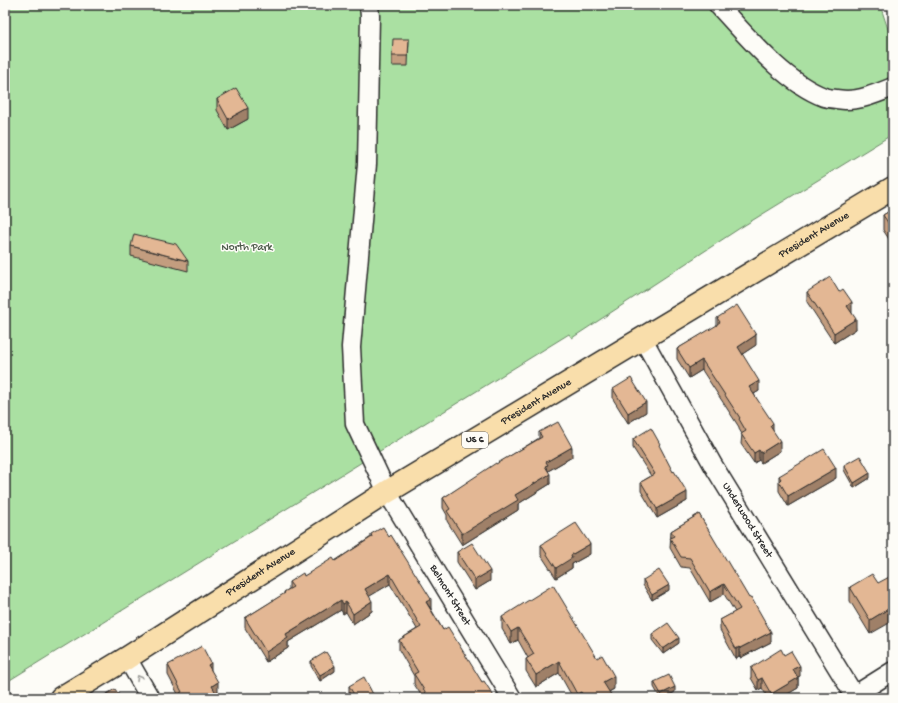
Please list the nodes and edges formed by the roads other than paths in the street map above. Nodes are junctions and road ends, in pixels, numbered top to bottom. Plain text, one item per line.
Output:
1 (369, 5) edge
2 (718, 5) edge
3 (893, 87) edge
4 (893, 188) edge
5 (643, 339) junction
6 (387, 492) junction
7 (127, 658) junction
8 (893, 671) edge
9 (853, 697) edge
10 (61, 698) edge
11 (150, 698) edge
12 (512, 698) edge

1 - 6 street, Belmont Street
2 - 3 street
4 - 5 main road, President Avenue / US 6
5 - 6 main road, President Avenue / US 6
5 - 9 street, Underwood Street
6 - 7 main road, President Avenue / US 6
6 - 12 street, Belmont Street
7 - 10 main road, President Avenue / US 6
11 -> 7 street
8 - 9 street

